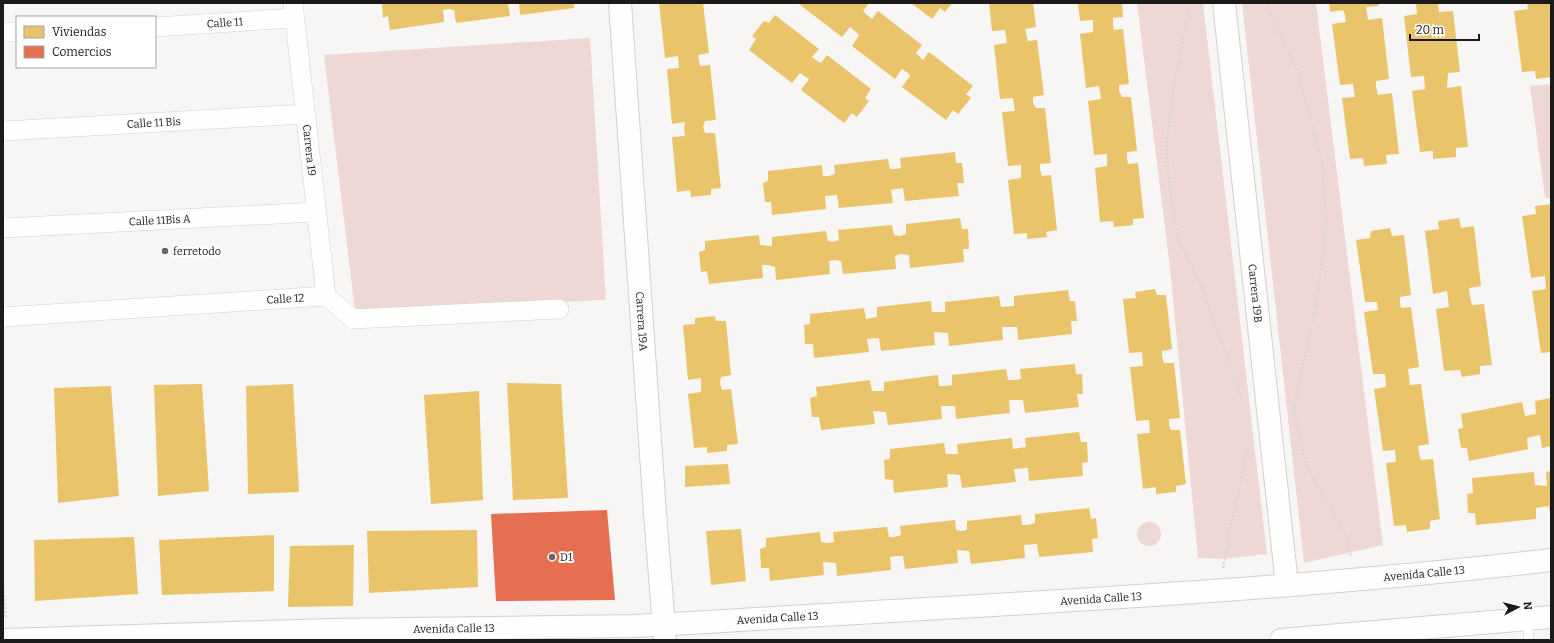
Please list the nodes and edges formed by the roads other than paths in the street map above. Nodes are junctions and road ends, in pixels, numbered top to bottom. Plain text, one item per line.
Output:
1 (620, 3) edge
2 (1224, 3) edge
3 (293, 10) edge
4 (156, 27) edge
5 (3, 32) edge
6 (16, 32) edge
7 (305, 114) junction
8 (3, 131) edge
9 (316, 212) junction
10 (3, 228) edge
11 (326, 296) junction
12 (559, 309) dead end
13 (3, 317) edge
14 (1551, 560) edge
15 (1287, 585) junction
16 (1551, 617) edge
17 (1528, 630) edge
18 (665, 632) edge
19 (5, 640) edge
20 (1281, 640) edge

1 - 18 street, Carrera 19A
2 - 15 street, Carrera 19B
3 - 4 street, Calle 11
3 - 7 street, Carrera 19
5 - 6 street
7 - 8 street, Calle 11 Bis
7 - 9 street, Carrera 19
9 - 10 street, Calle 11Bis A
9 - 11 street, Carrera 19
11 - 12 street
11 - 13 street, Calle 12
14 - 15 street, Avenida Calle 13
15 - 18 street, Avenida Calle 13
16 - 17 street
17 - 20 street
18 - 19 street, Avenida Calle 13

